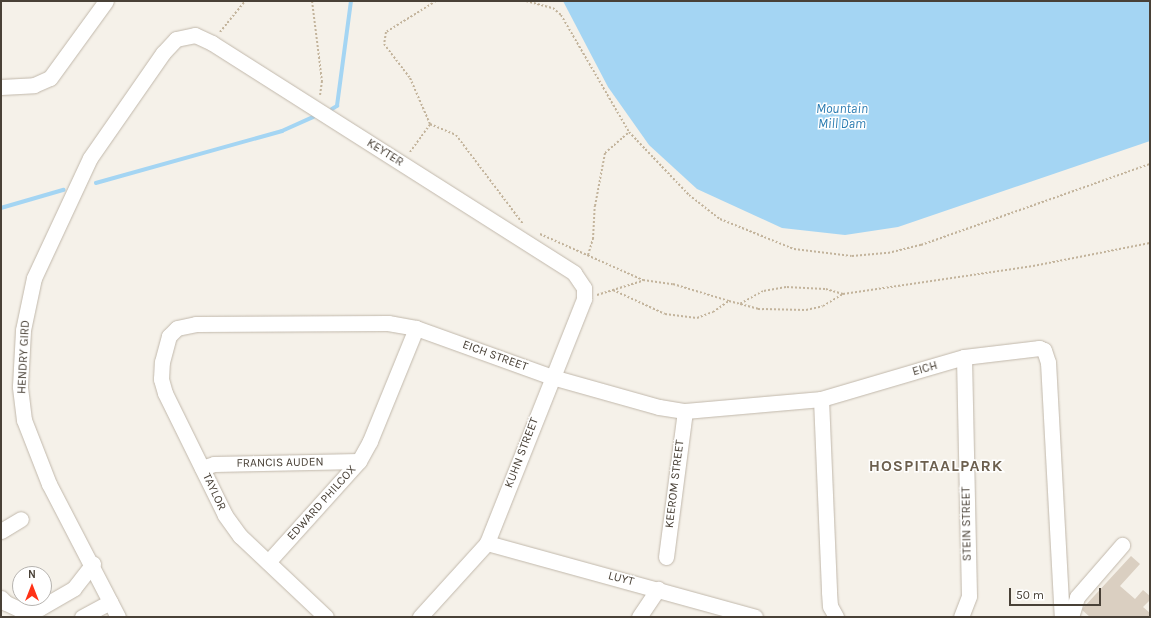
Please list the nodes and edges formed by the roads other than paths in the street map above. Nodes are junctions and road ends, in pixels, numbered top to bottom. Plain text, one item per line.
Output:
1 (106, 1) edge
2 (195, 35) joint
3 (1, 87) edge
4 (584, 299) joint
5 (416, 328) junction
6 (169, 336) joint
7 (964, 357) junction
8 (552, 377) junction
9 (821, 399) junction
10 (685, 411) junction
11 (358, 462) junction
12 (202, 468) junction
13 (21, 519) dead end
14 (1, 531) edge
15 (487, 543) junction
16 (1122, 545) dead end
17 (666, 557) dead end
18 (268, 562) junction
19 (93, 564) junction
20 (658, 589) junction
21 (1, 598) edge
22 (110, 602) junction
23 (82, 617) edge
24 (118, 617) edge
25 (326, 617) edge
26 (420, 617) edge
27 (639, 617) edge
28 (755, 617) edge
29 (836, 617) edge
30 (961, 617) edge
31 (1062, 617) edge
32 (1071, 617) edge

1 - 3 street
2 - 4 street, KEYTER
2 - 19 street, HENDRY GIRD
4 - 8 street, KUHN STREET
5 - 6 street, EICH STREET
5 - 8 street, EICH STREET
5 - 11 street, EDWARD PHILCOX
6 - 12 street, TAYLOR
7 - 9 street, EICH
7 - 30 street, STEIN STREET
7 - 31 street, EICH
8 - 10 street, EICH STREET
8 - 15 street, KUHN STREET
9 - 10 street, EICH STREET
9 - 29 street
10 - 17 street, KEEROM STREET
11 - 12 street, FRANCIS AUDEN
11 - 18 street, EDWARD PHILCOX
12 - 18 street, TAYLOR
13 - 14 street
15 - 20 street, LUYT
15 - 26 street, KUHN STREET
16 - 32 street
18 - 25 street, TAYLOR
19 - 21 street
19 - 22 street, HENDRY GIRD
20 - 27 street
20 - 28 street, LUYT
22 - 23 street
22 - 24 street, HENDRY GIRD

